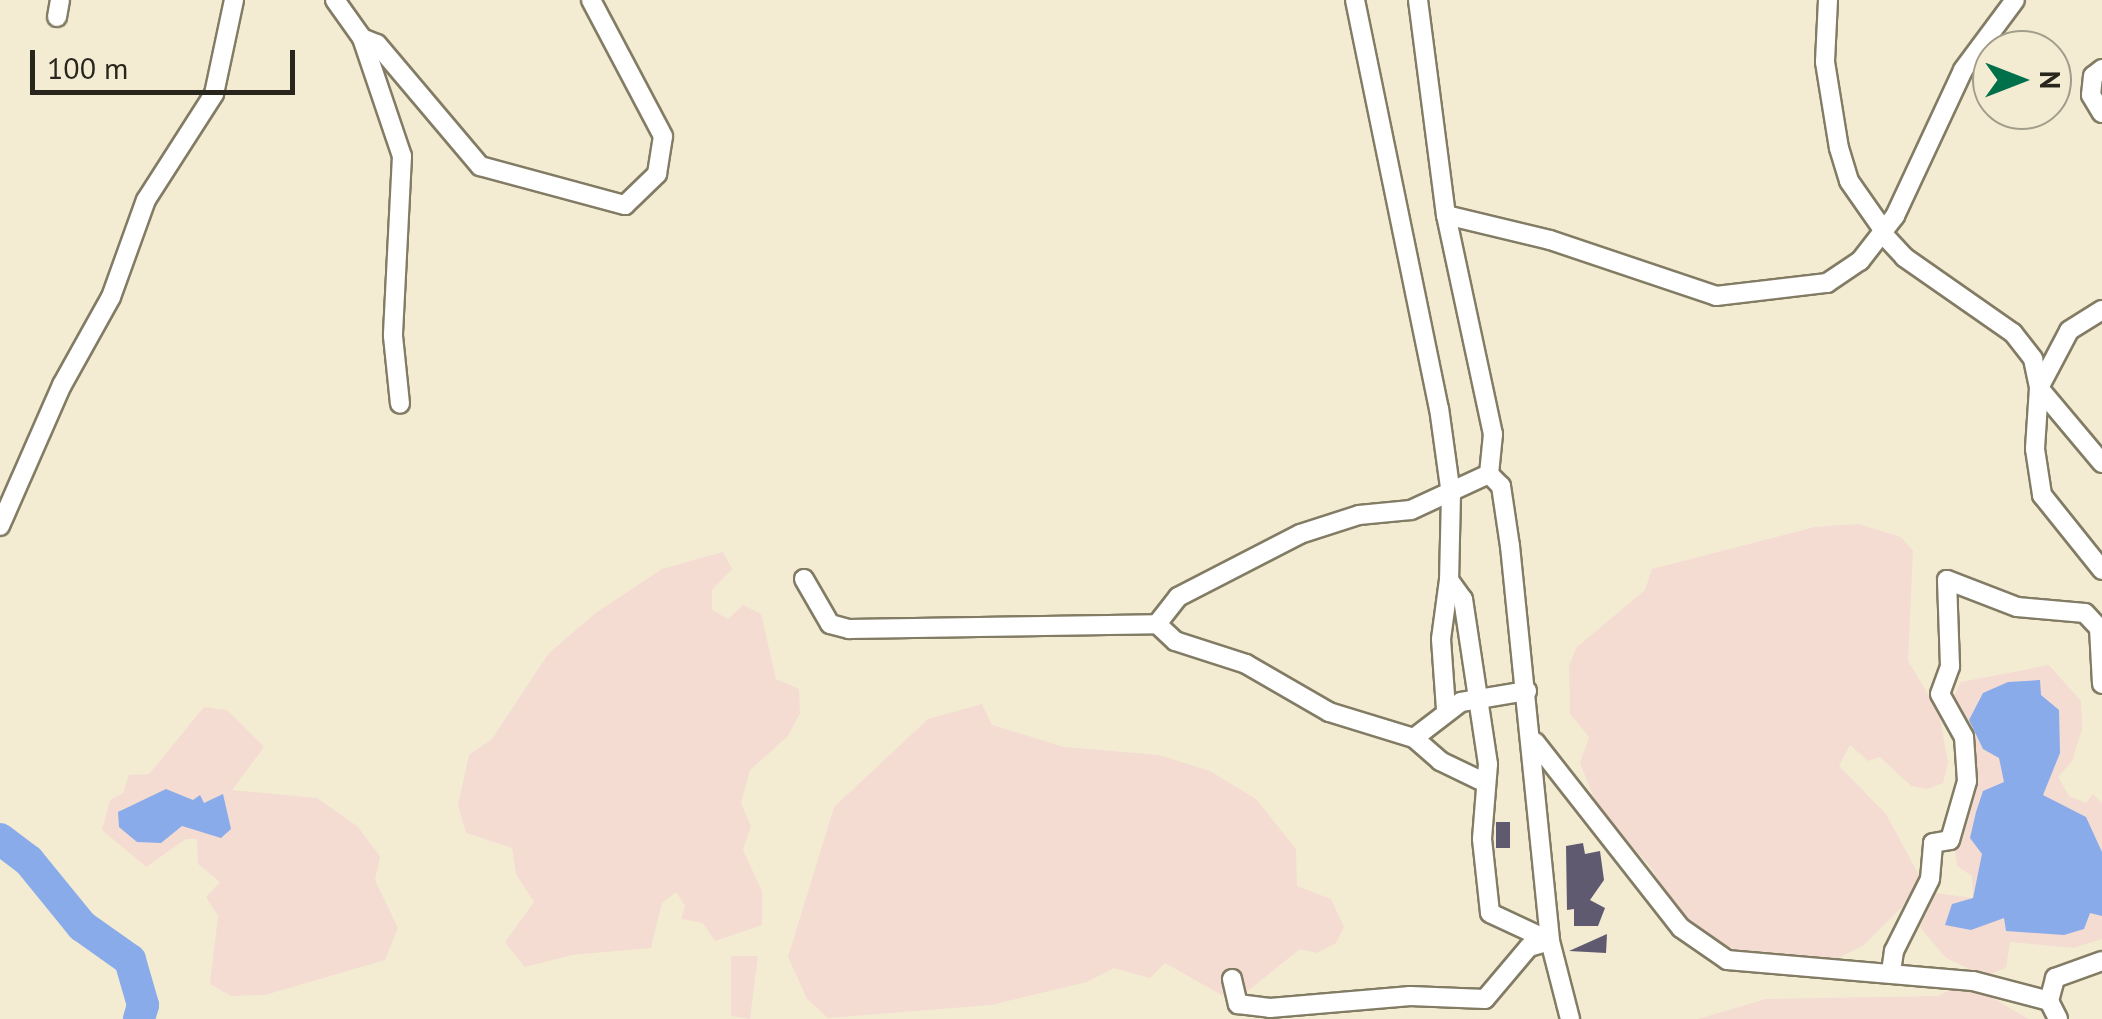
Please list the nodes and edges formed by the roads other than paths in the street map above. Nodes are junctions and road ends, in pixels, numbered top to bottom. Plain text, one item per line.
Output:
1 (234, 0) edge
2 (335, 0) edge
3 (591, 0) edge
4 (1354, 0) edge
5 (1418, 0) edge
6 (1828, 0) edge
7 (2016, 0) edge
8 (362, 38) junction
9 (2102, 69) edge
10 (2102, 113) edge
11 (1446, 215) junction
12 (1883, 232) junction
13 (2102, 310) edge
14 (2039, 388) junction
15 (400, 404) dead end
16 (2102, 463) edge
17 (1490, 474) junction
18 (1450, 494) junction
19 (0, 526) edge
20 (2102, 570) edge
21 (804, 579) dead end
22 (1449, 580) junction
23 (1157, 624) junction
24 (2100, 626) edge
25 (2102, 684) edge
26 (1527, 692) junction
27 (1478, 696) junction
28 (1446, 709) junction
29 (1414, 738) junction
30 (1533, 739) junction
31 (1486, 783) junction
32 (1550, 940) junction
33 (2102, 961) edge
34 (1892, 972) junction
35 (1232, 979) dead end
36 (2049, 1001) junction
37 (1570, 1019) edge
38 (2058, 1019) edge

1 - 19 street
2 - 8 street
3 - 8 street
4 - 18 street
5 - 11 street
6 - 12 street
7 - 12 street
8 - 15 street
9 - 10 street
11 - 12 street
11 - 17 street
12 - 14 street
13 - 14 street
14 - 16 street
14 - 20 street
17 - 18 street
17 - 26 street
18 - 22 street
18 - 23 street
21 - 23 street
22 - 27 street
22 - 28 street
23 - 29 street
24 - 25 street
24 - 34 street
26 - 27 street
26 - 30 street
27 - 28 street
27 - 31 street
28 - 29 street
29 - 31 street
30 - 32 street
30 - 34 street
31 - 32 street
32 - 35 street
32 - 37 street
33 - 36 street
34 - 36 street
36 - 38 street

